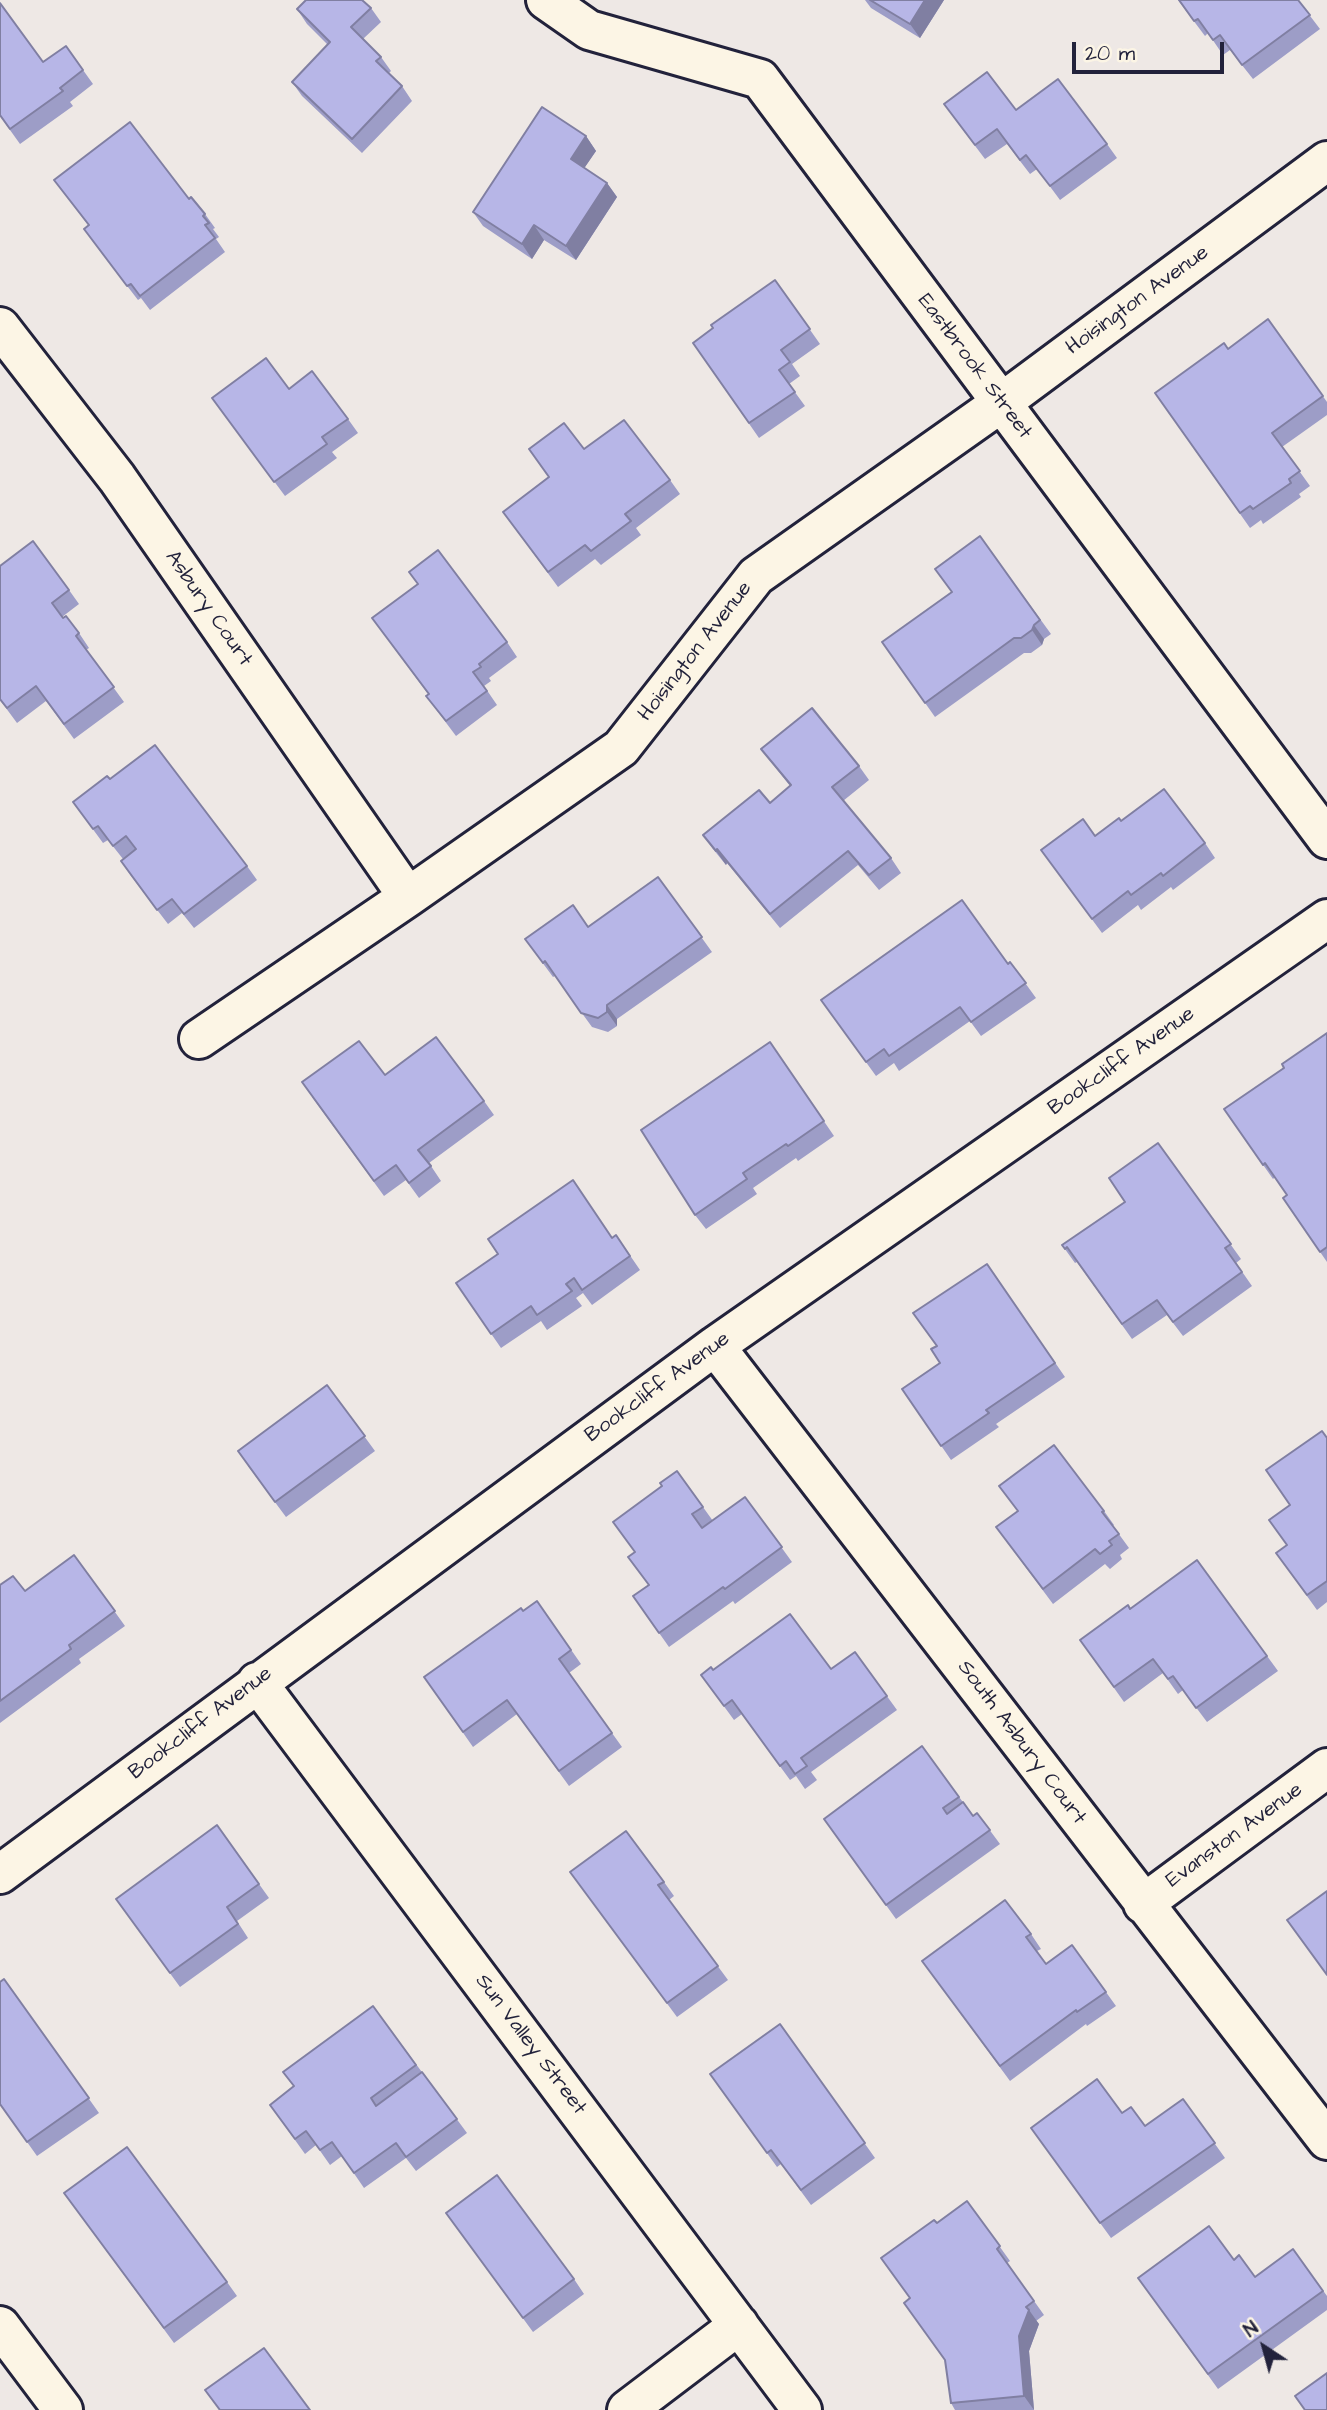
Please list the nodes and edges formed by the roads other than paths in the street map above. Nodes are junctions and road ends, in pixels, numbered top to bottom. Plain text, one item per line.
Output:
1 (546, 0) edge
2 (1327, 161) edge
3 (0, 327) edge
4 (1000, 403) junction
5 (1327, 839) edge
6 (408, 897) junction
7 (1327, 919) edge
8 (199, 1040) dead end
9 (715, 1346) junction
10 (257, 1682) junction
11 (1327, 1768) edge
12 (0, 1874) edge
13 (1143, 1904) junction
14 (1327, 2140) edge
15 (739, 2325) junction
16 (0, 2326) edge
17 (63, 2410) edge
18 (627, 2410) edge
19 (802, 2410) edge

1 - 4 street, Eastbrook Street
2 - 4 street, Hoisington Avenue
3 - 6 street, Asbury Court
4 - 5 street, Eastbrook Street
4 - 6 street, Hoisington Avenue
6 - 8 street, Hoisington Avenue
7 - 9 street, Bookcliff Avenue
9 - 10 street, Bookcliff Avenue
9 - 13 street, South Asbury Court
10 - 12 street, Bookcliff Avenue
10 - 15 street, Sun Valley Street
11 - 13 street, Evanston Avenue
13 - 14 street, South Asbury Court
15 - 18 street
15 - 19 street, Sun Valley Street
16 - 17 street

